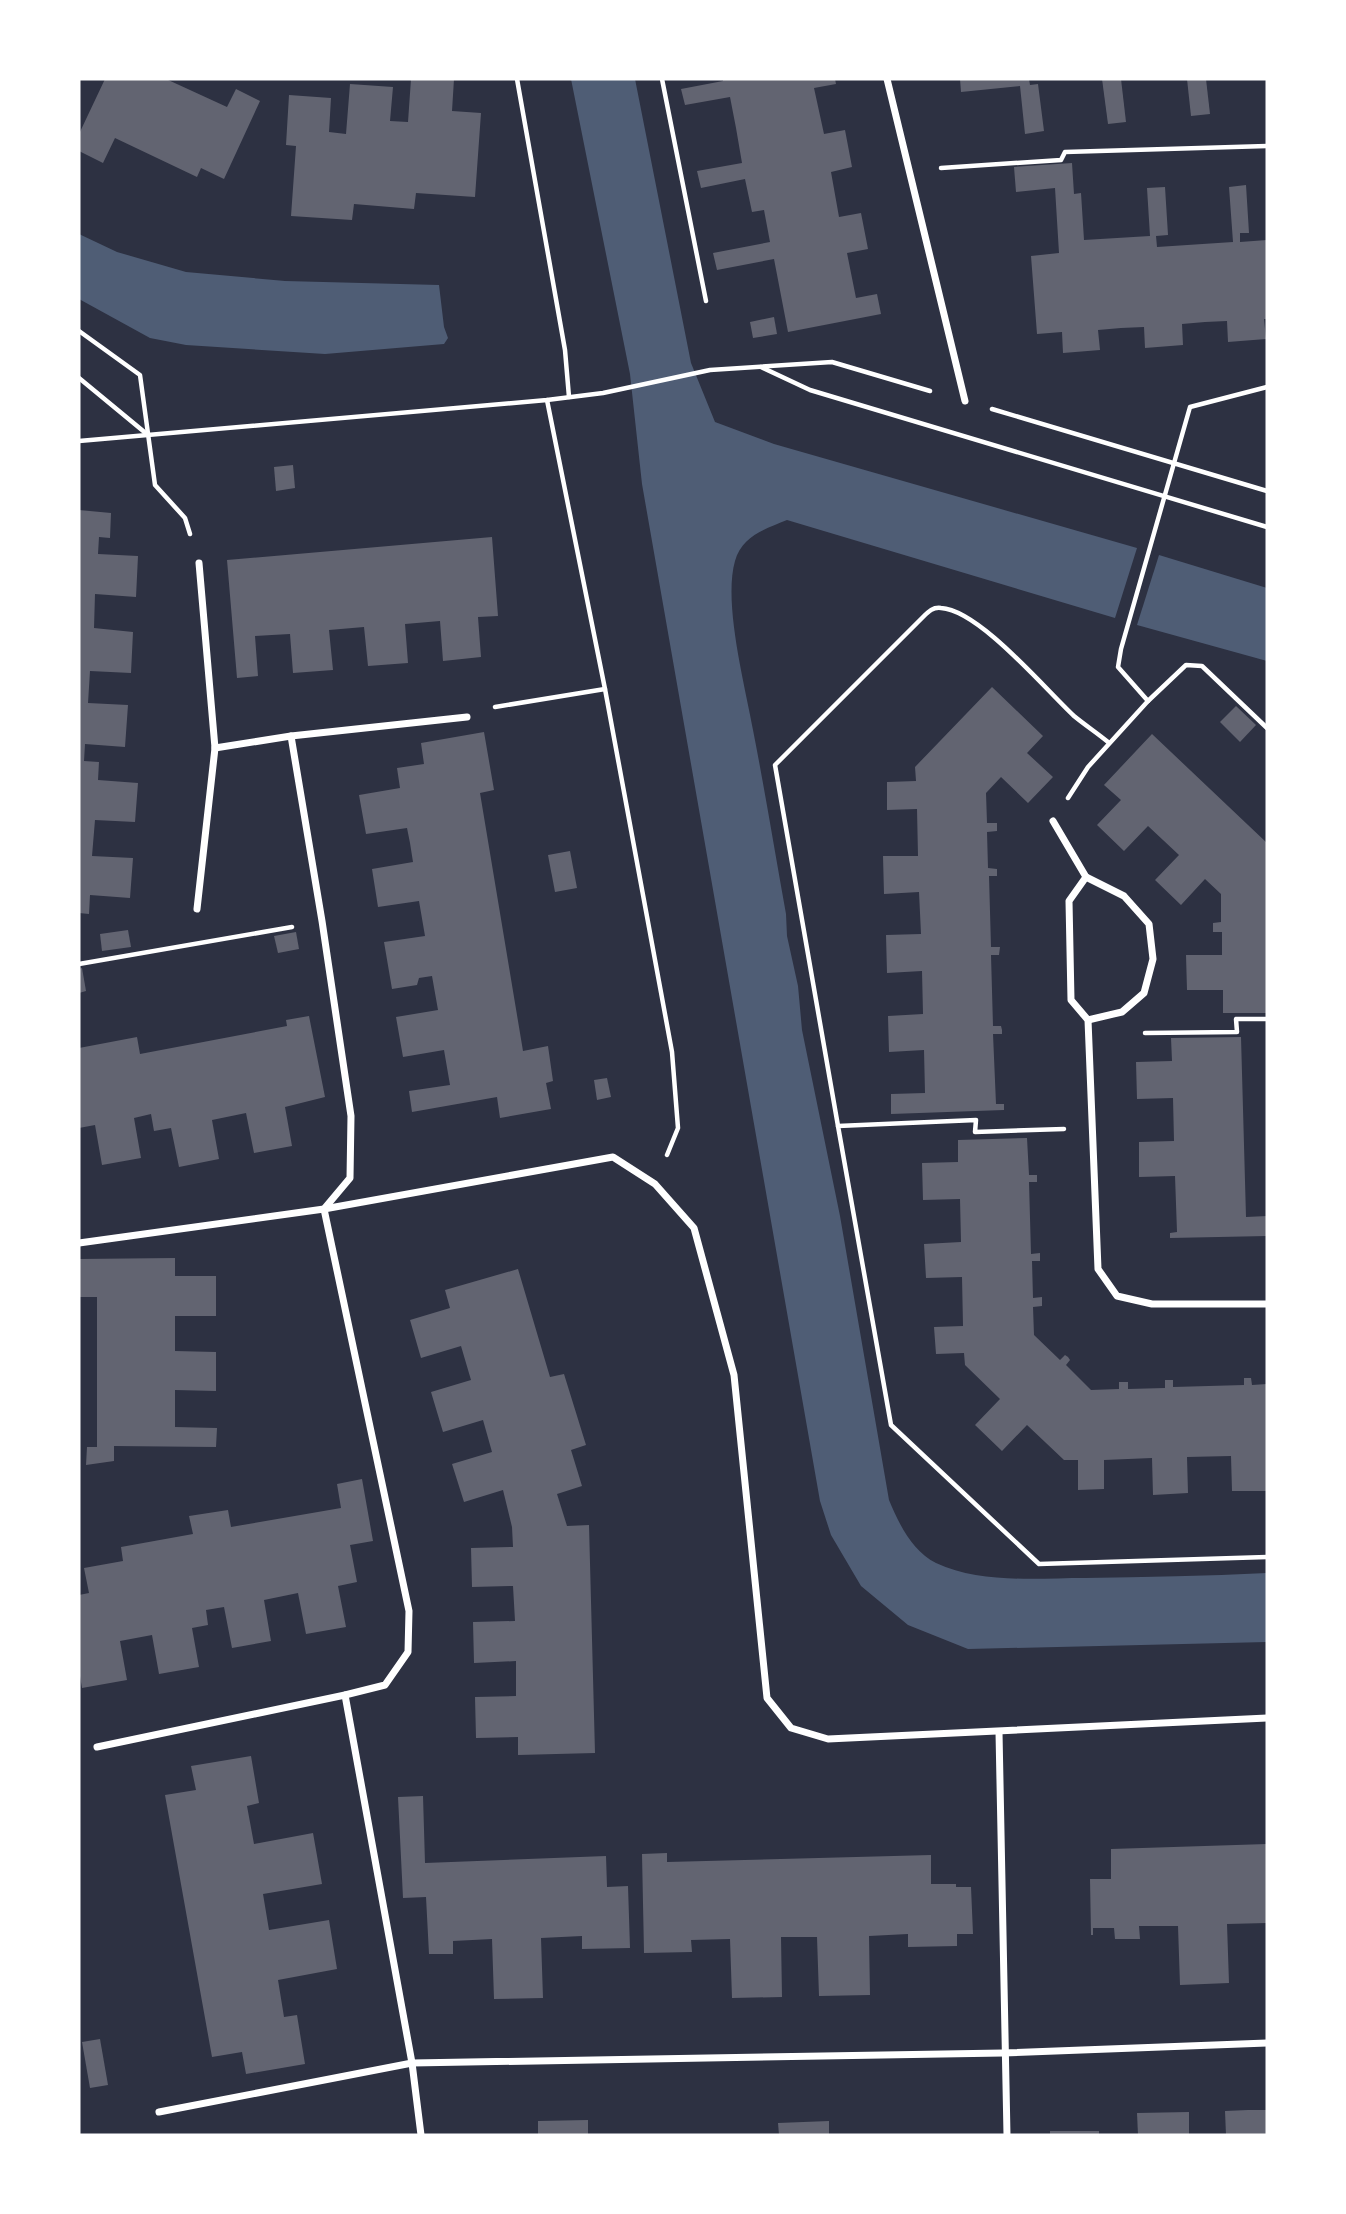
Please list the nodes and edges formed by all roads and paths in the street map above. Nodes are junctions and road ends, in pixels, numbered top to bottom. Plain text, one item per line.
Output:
1 (517, 79) edge
2 (662, 79) edge
3 (887, 79) edge
4 (1267, 146) edge
5 (911, 170) junction
6 (706, 301) dead end
7 (79, 331) edge
8 (760, 366) dead end
9 (710, 370) dead end
10 (79, 379) edge
11 (1267, 387) edge
12 (569, 397) junction
13 (547, 400) junction
14 (965, 401) dead end
15 (148, 435) junction
16 (79, 441) edge
17 (1164, 496) junction
18 (1267, 527) edge
19 (200, 563) joint
20 (605, 689) junction
21 (1148, 701) junction
22 (467, 716) joint
23 (1267, 728) edge
24 (291, 736) junction
25 (1108, 742) junction
26 (215, 748) junction
27 (1053, 821) joint
28 (1086, 877) junction
29 (197, 909) dead end
30 (1267, 1019) edge
31 (1088, 1020) junction
32 (1143, 1033) dead end
33 (838, 1126) junction
34 (1093, 1128) junction
35 (655, 1184) junction
36 (324, 1209) junction
37 (79, 1243) edge
38 (1267, 1304) edge
39 (1267, 1557) edge
40 (345, 1695) junction
41 (1267, 1718) edge
42 (999, 1732) junction
43 (97, 1747) dead end
44 (1267, 2043) edge
45 (1003, 2053) junction
46 (412, 2063) junction
47 (159, 2112) dead end
48 (421, 2135) edge
49 (1007, 2135) edge

1 - 12 path
2 - 6 path
3 - 5 street
4 - 5 path
5 - 14 street
7 - 15 path
8 - 17 path
9 - 12 path
10 - 15 path
11 - 17 path
12 - 13 path
13 - 15 path
13 - 20 path
15 - 16 path
15 - 19 path
17 - 18 path
17 - 21 path
19 - 26 street
20 - 22 path
20 - 35 path
21 - 23 path
21 - 25 path
22 - 24 street
24 - 26 street
24 - 36 street
25 - 27 path
25 - 33 path
26 - 29 street
27 - 28 street
28 - 31 street
28 - 31 street
30 - 32 path
31 - 34 street
33 - 34 path
33 - 39 path
34 - 38 street
35 - 36 street
35 - 42 street
36 - 37 street
36 - 40 street
40 - 43 street
40 - 46 street
41 - 42 street
42 - 45 street
44 - 45 street
45 - 46 street
45 - 49 street
46 - 47 street
46 - 48 street

